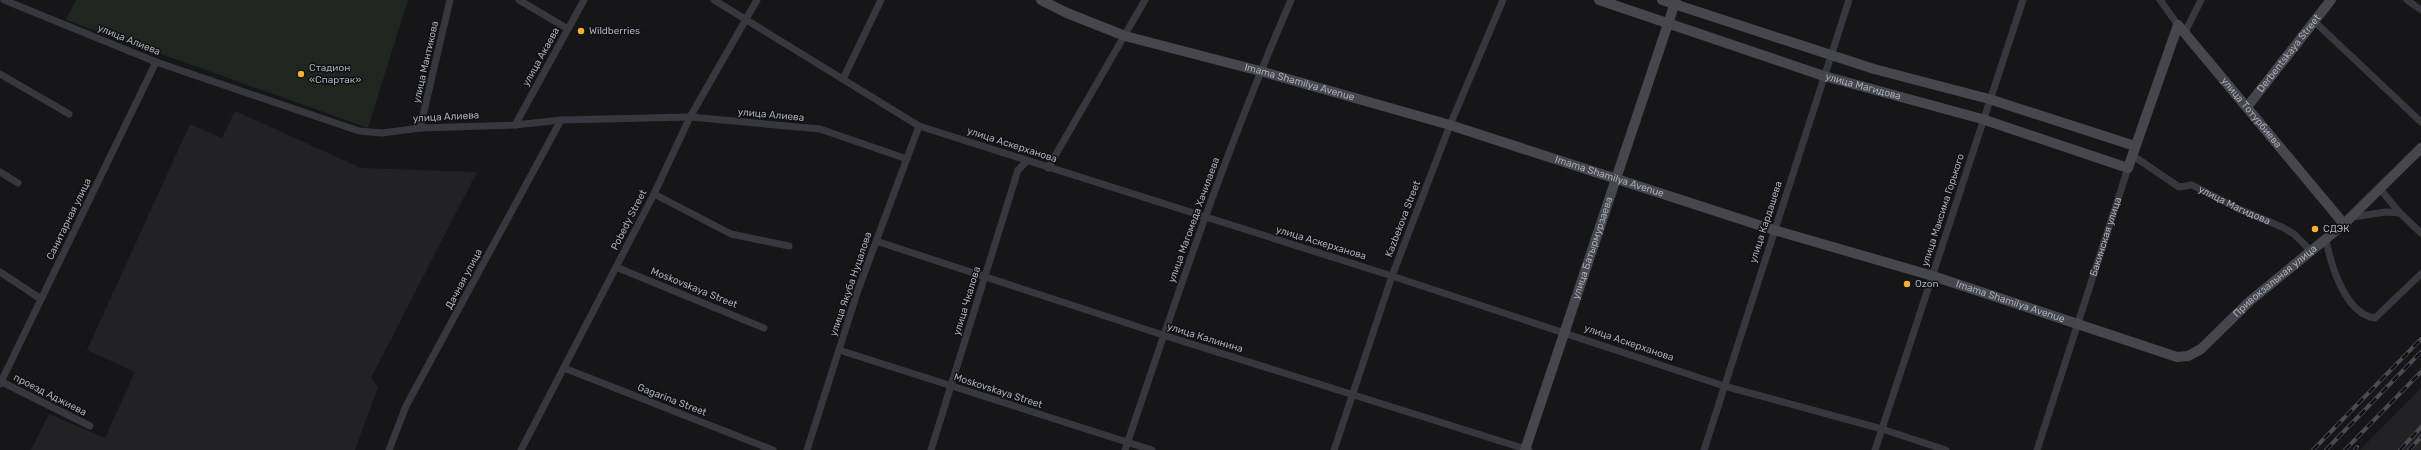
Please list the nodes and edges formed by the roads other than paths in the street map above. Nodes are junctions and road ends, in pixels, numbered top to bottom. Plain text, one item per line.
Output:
1 (4, 0) edge
2 (450, 0) edge
3 (519, 0) edge
4 (584, 0) edge
5 (714, 0) edge
6 (757, 0) edge
7 (881, 0) edge
8 (1041, 0) edge
9 (1145, 0) edge
10 (1291, 0) edge
11 (1503, 0) edge
12 (1599, 0) edge
13 (1662, 0) edge
14 (1849, 0) edge
15 (2023, 0) edge
16 (2160, 0) edge
17 (2201, 0) edge
18 (2331, 0) edge
19 (2407, 0) edge
20 (1675, 2) edge
21 (2421, 10) edge
22 (748, 19) junction
23 (2315, 22) junction
24 (1668, 23) junction
25 (568, 29) junction
26 (2182, 29) junction
27 (1126, 36) junction
28 (1831, 55) junction
29 (156, 62) junction
30 (1260, 71) junction
31 (0, 74) edge
32 (1824, 76) junction
33 (844, 79) junction
34 (1989, 99) junction
35 (2247, 107) junction
36 (69, 114) dead end
37 (690, 118) junction
38 (1982, 119) junction
39 (561, 120) junction
40 (2421, 122) edge
41 (515, 125) junction
42 (1450, 125) junction
43 (919, 126) junction
44 (420, 128) junction
45 (2421, 148) edge
46 (2133, 151) junction
47 (907, 160) junction
48 (1026, 161) junction
49 (1048, 168) junction
50 (2128, 168) junction
51 (0, 172) edge
52 (1616, 177) junction
53 (18, 183) dead end
54 (2380, 189) junction
55 (654, 194) junction
56 (2400, 213) junction
57 (1204, 217) junction
58 (2352, 217) junction
59 (2344, 224) junction
60 (1774, 230) junction
61 (2421, 233) edge
62 (2326, 240) junction
63 (876, 241) junction
64 (789, 246) dead end
65 (2312, 252) junction
66 (616, 267) junction
67 (0, 272) edge
68 (2421, 274) edge
69 (1392, 276) junction
70 (1933, 276) junction
71 (984, 277) junction
72 (41, 299) junction
73 (2078, 324) junction
74 (764, 328) dead end
75 (1565, 332) junction
76 (1163, 335) junction
77 (839, 350) junction
78 (2177, 357) joint
79 (564, 368) junction
80 (0, 382) edge
81 (951, 386) junction
82 (1724, 386) junction
83 (1352, 395) junction
84 (90, 426) dead end
85 (1882, 429) junction
86 (1128, 442) junction
87 (389, 450) edge
88 (521, 450) edge
89 (773, 450) edge
90 (807, 450) edge
91 (931, 450) edge
92 (1125, 450) edge
93 (1152, 450) edge
94 (1334, 450) edge
95 (1527, 450) edge
96 (1704, 450) edge
97 (1876, 450) edge
98 (1946, 450) edge
99 (2037, 450) edge

1 - 29 street, улица Алиева
2 - 44 street, улица Мантикова
3 - 25 street
4 - 25 street, улица Акаева
5 - 22 street, улица Аскерханова
6 - 22 street, Pobedy Street
7 - 33 street
8 - 27 main road, Imama Shamilya Avenue
9 - 27 street
10 - 30 street, улица Магомеда Хачилаева
11 - 42 street, Kazbekova Street
12 - 24 main road, улица Магидова
13 - 20 main road, улица Магидова
14 - 28 street, улица Кардашева
15 - 34 street, улица Максима Горького
16 - 26 street, улица Тотурбиева
17 - 26 street, Бакинская улица
18 - 23 main road, Derbentskaya Street
19 - 21 street
20 - 24 main road, улица Батырмурзаева
20 - 28 main road, улица Магидова
22 - 33 street, улица Аскерханова
22 - 37 street, Pobedy Street
23 - 35 main road, Derbentskaya Street
23 - 40 street
24 - 32 main road, улица Магидова
24 - 52 main road, улица Батырмурзаева
25 - 41 street, улица Акаева
26 - 35 main road, улица Тотурбиева
26 - 46 main road, Бакинская улица
27 - 30 main road, Imama Shamilya Avenue
27 - 49 street
28 - 32 street, улица Кардашева
28 - 34 main road, улица Магидова
29 - 44 street, улица Алиева
29 - 72 street, Санитарная улица
30 - 42 main road, Imama Shamilya Avenue
30 - 57 street, улица Магомеда Хачилаева
31 - 36 street
32 - 38 main road, улица Магидова
32 - 60 street, улица Кардашева
33 - 43 street, улица Аскерханова
34 - 38 street, улица Максима Горького
34 - 46 main road, улица Магидова
35 - 59 main road, улица Тотурбиева
37 - 39 street, улица Алиева
37 - 47 street, улица Алиева
37 - 55 street, Pobedy Street
38 - 50 main road, улица Магидова
38 - 70 street, улица Максима Горького
39 - 41 street, улица Алиева
39 - 87 street, Дачная улица
41 - 44 street, улица Алиева
42 - 52 main road, Imama Shamilya Avenue
42 - 69 street, Kazbekova Street
43 - 47 street, улица Якуба Нуцалова
43 - 48 street, улица Аскерханова
45 - 54 main road, Привокзальная улица
46 - 50 main road, Бакинская улица
46 - 65 street, улица Магидова
47 - 63 street, улица Якуба Нуцалова
48 - 49 street, улица Аскерханова
48 - 71 street, улица Чкалова
49 - 57 street, улица Аскерханова
50 - 73 street, Бакинская улица
51 - 53 street
52 - 60 main road, Imama Shamilya Avenue
52 - 75 main road, улица Батырмурзаева
54 - 56 street
54 - 58 main road, Привокзальная улица
55 - 64 street
55 - 66 street, Pobedy Street
56 - 58 street
56 - 61 street
57 - 69 street, улица Аскерханова
57 - 76 street, улица Магомеда Хачилаева
58 - 59 main road, Привокзальная улица
59 - 62 main road, Привокзальная улица
60 - 70 main road, Imama Shamilya Avenue
60 - 82 street, улица Кардашева
62 - 65 main road, Привокзальная улица
62 - 68 street
63 - 71 street, улица Калинина
63 - 77 street, улица Якуба Нуцалова
65 - 78 main road, Привокзальная улица
66 - 74 street, Moskovskaya Street
66 - 79 street, Pobedy Street
67 - 72 street
69 - 75 street, улица Аскерханова
69 - 83 street, Kazbekova Street
70 - 73 main road, Imama Shamilya Avenue
70 - 85 street, улица Максима Горького
71 - 76 street, улица Калинина
71 - 81 street, улица Чкалова
72 - 80 street, Санитарная улица
73 - 78 main road, Imama Shamilya Avenue
73 - 99 street, Бакинская улица
75 - 82 street, улица Аскерханова
75 - 95 main road, улица Батырмурзаева
76 - 83 street, улица Калинина
76 - 86 street, улица Магомеда Хачилаева
77 - 81 street, Moskovskaya Street
77 - 90 street, улица Якуба Нуцалова
79 - 88 street, Pobedy Street
79 - 89 street, Gagarina Street
80 - 84 street, проезд Аджиева
81 - 86 street, Moskovskaya Street
81 - 91 street, улица Чкалова
82 - 85 street, улица Аскерханова
82 - 96 street, улица Кардашева
83 - 94 street, Kazbekova Street
83 - 95 street, улица Калинина
85 - 97 street, улица Максима Горького
85 - 98 street, улица Аскерханова
86 - 92 street, улица Магомеда Хачилаева
86 - 93 street, Moskovskaya Street

